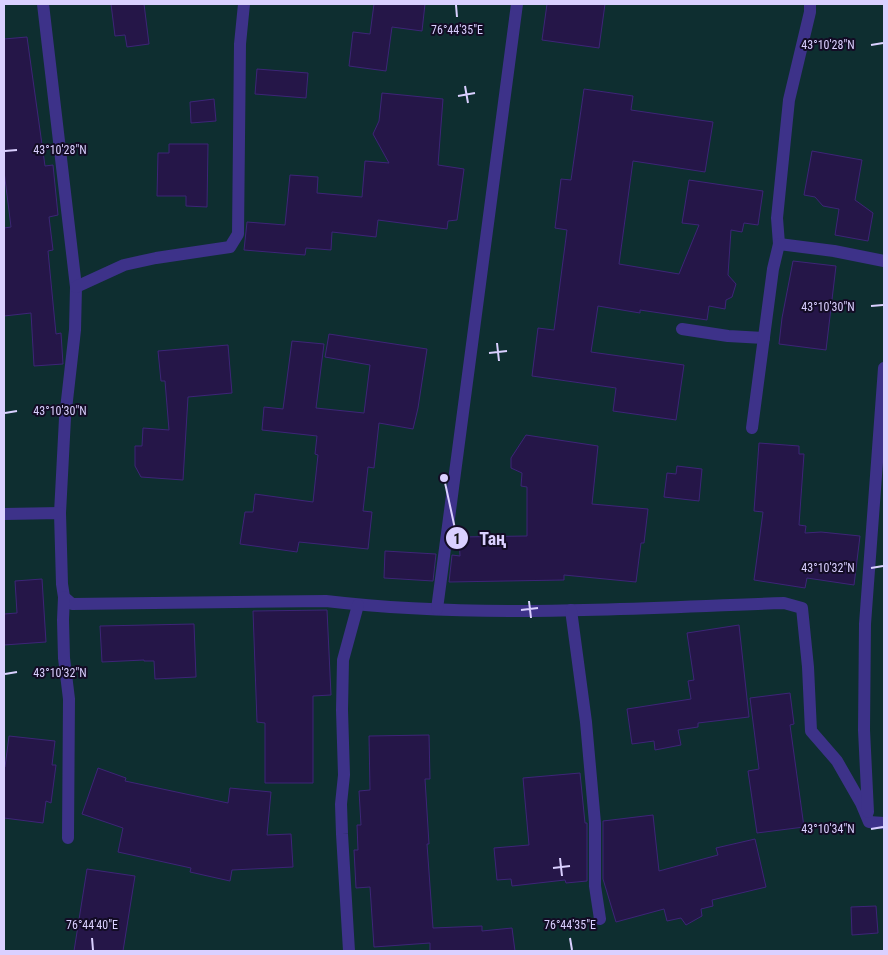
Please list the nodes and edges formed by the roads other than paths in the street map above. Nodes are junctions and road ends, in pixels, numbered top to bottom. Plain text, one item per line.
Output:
1 (44, 4) edge
2 (244, 4) edge
3 (517, 4) edge
4 (810, 4) edge
5 (779, 244) junction
6 (884, 261) edge
7 (76, 287) junction
8 (682, 329) dead end
9 (764, 338) junction
10 (884, 368) edge
11 (752, 428) dead end
12 (60, 513) junction
13 (4, 514) edge
14 (64, 597) junction
15 (358, 605) junction
16 (437, 609) junction
17 (571, 610) junction
18 (869, 822) junction
19 (884, 823) edge
20 (68, 838) dead end
21 (600, 919) dead end
22 (349, 951) edge

1 - 7 street
2 - 7 street
3 - 16 street
4 - 5 street
5 - 6 street
5 - 9 street
7 - 12 street
8 - 9 street
9 - 11 street
10 - 18 street
12 - 13 street
12 - 14 street
14 - 15 street
14 - 20 street
15 - 16 street
15 - 22 street
16 - 17 street
17 - 18 street
17 - 21 street
18 - 19 street

